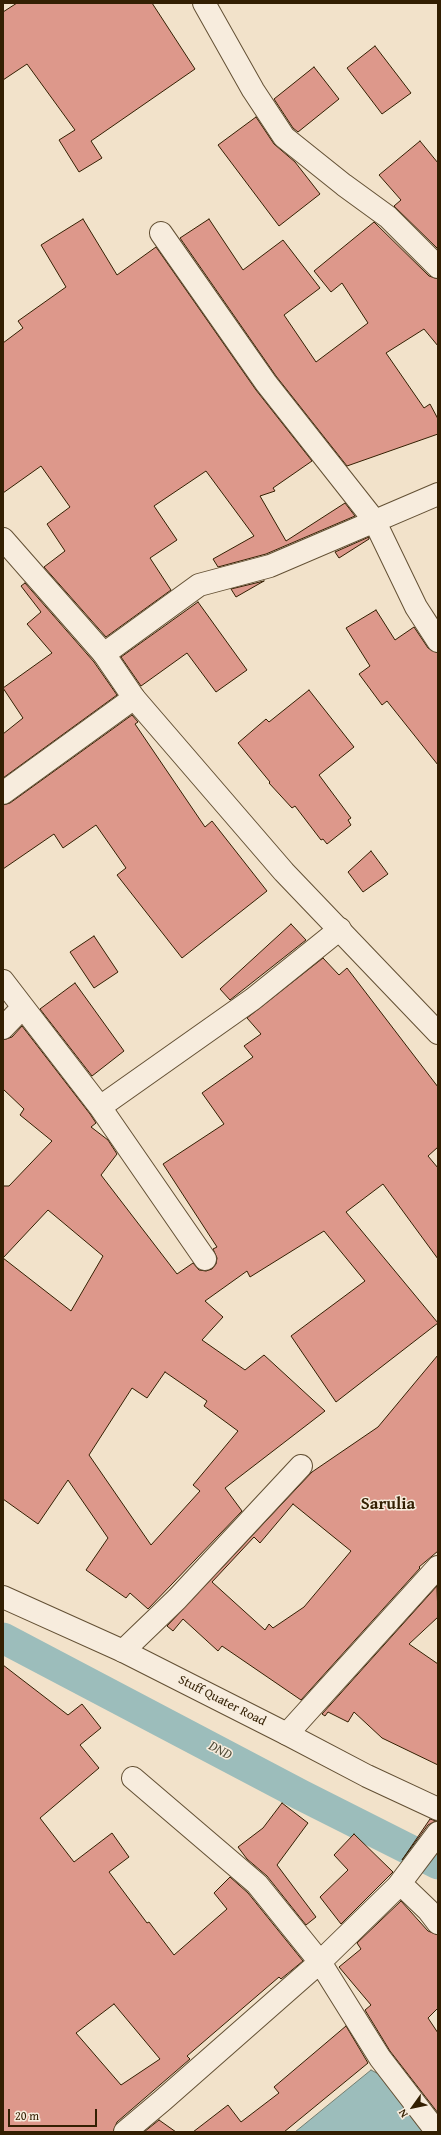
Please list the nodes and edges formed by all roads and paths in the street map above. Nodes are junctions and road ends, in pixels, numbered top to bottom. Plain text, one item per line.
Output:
1 (204, 3) edge
2 (161, 233) dead end
3 (438, 267) edge
4 (438, 494) edge
5 (374, 520) junction
6 (3, 540) edge
7 (438, 641) edge
8 (104, 654) junction
9 (134, 698) junction
10 (3, 793) edge
11 (340, 929) junction
12 (3, 982) edge
13 (23, 1007) junction
14 (3, 1028) edge
15 (438, 1032) edge
16 (100, 1107) junction
17 (205, 1259) dead end
18 (301, 1466) dead end
19 (438, 1567) edge
20 (3, 1597) edge
21 (123, 1651) junction
22 (287, 1734) junction
23 (133, 1778) dead end
24 (438, 1809) edge
25 (438, 1832) edge
26 (398, 1886) junction
27 (438, 1923) edge
28 (320, 1962) junction
29 (125, 2132) edge
30 (437, 2132) edge

1 - 3 street
2 - 5 street
4 - 5 street
5 - 7 street
5 - 8 street
6 - 8 street
8 - 9 street
9 - 10 street
9 - 11 street
11 - 15 street
11 - 16 street
12 - 13 street
13 - 14 street
13 - 16 street
16 - 17 street
18 - 21 street
19 - 22 street
20 - 21 street, Stuff Quater Road
21 - 22 street, Stuff Quater Road
22 - 24 street, Stuff Quater Road
23 - 28 street
25 - 26 street
26 - 27 street
26 - 28 street
28 - 29 street
28 - 30 street

